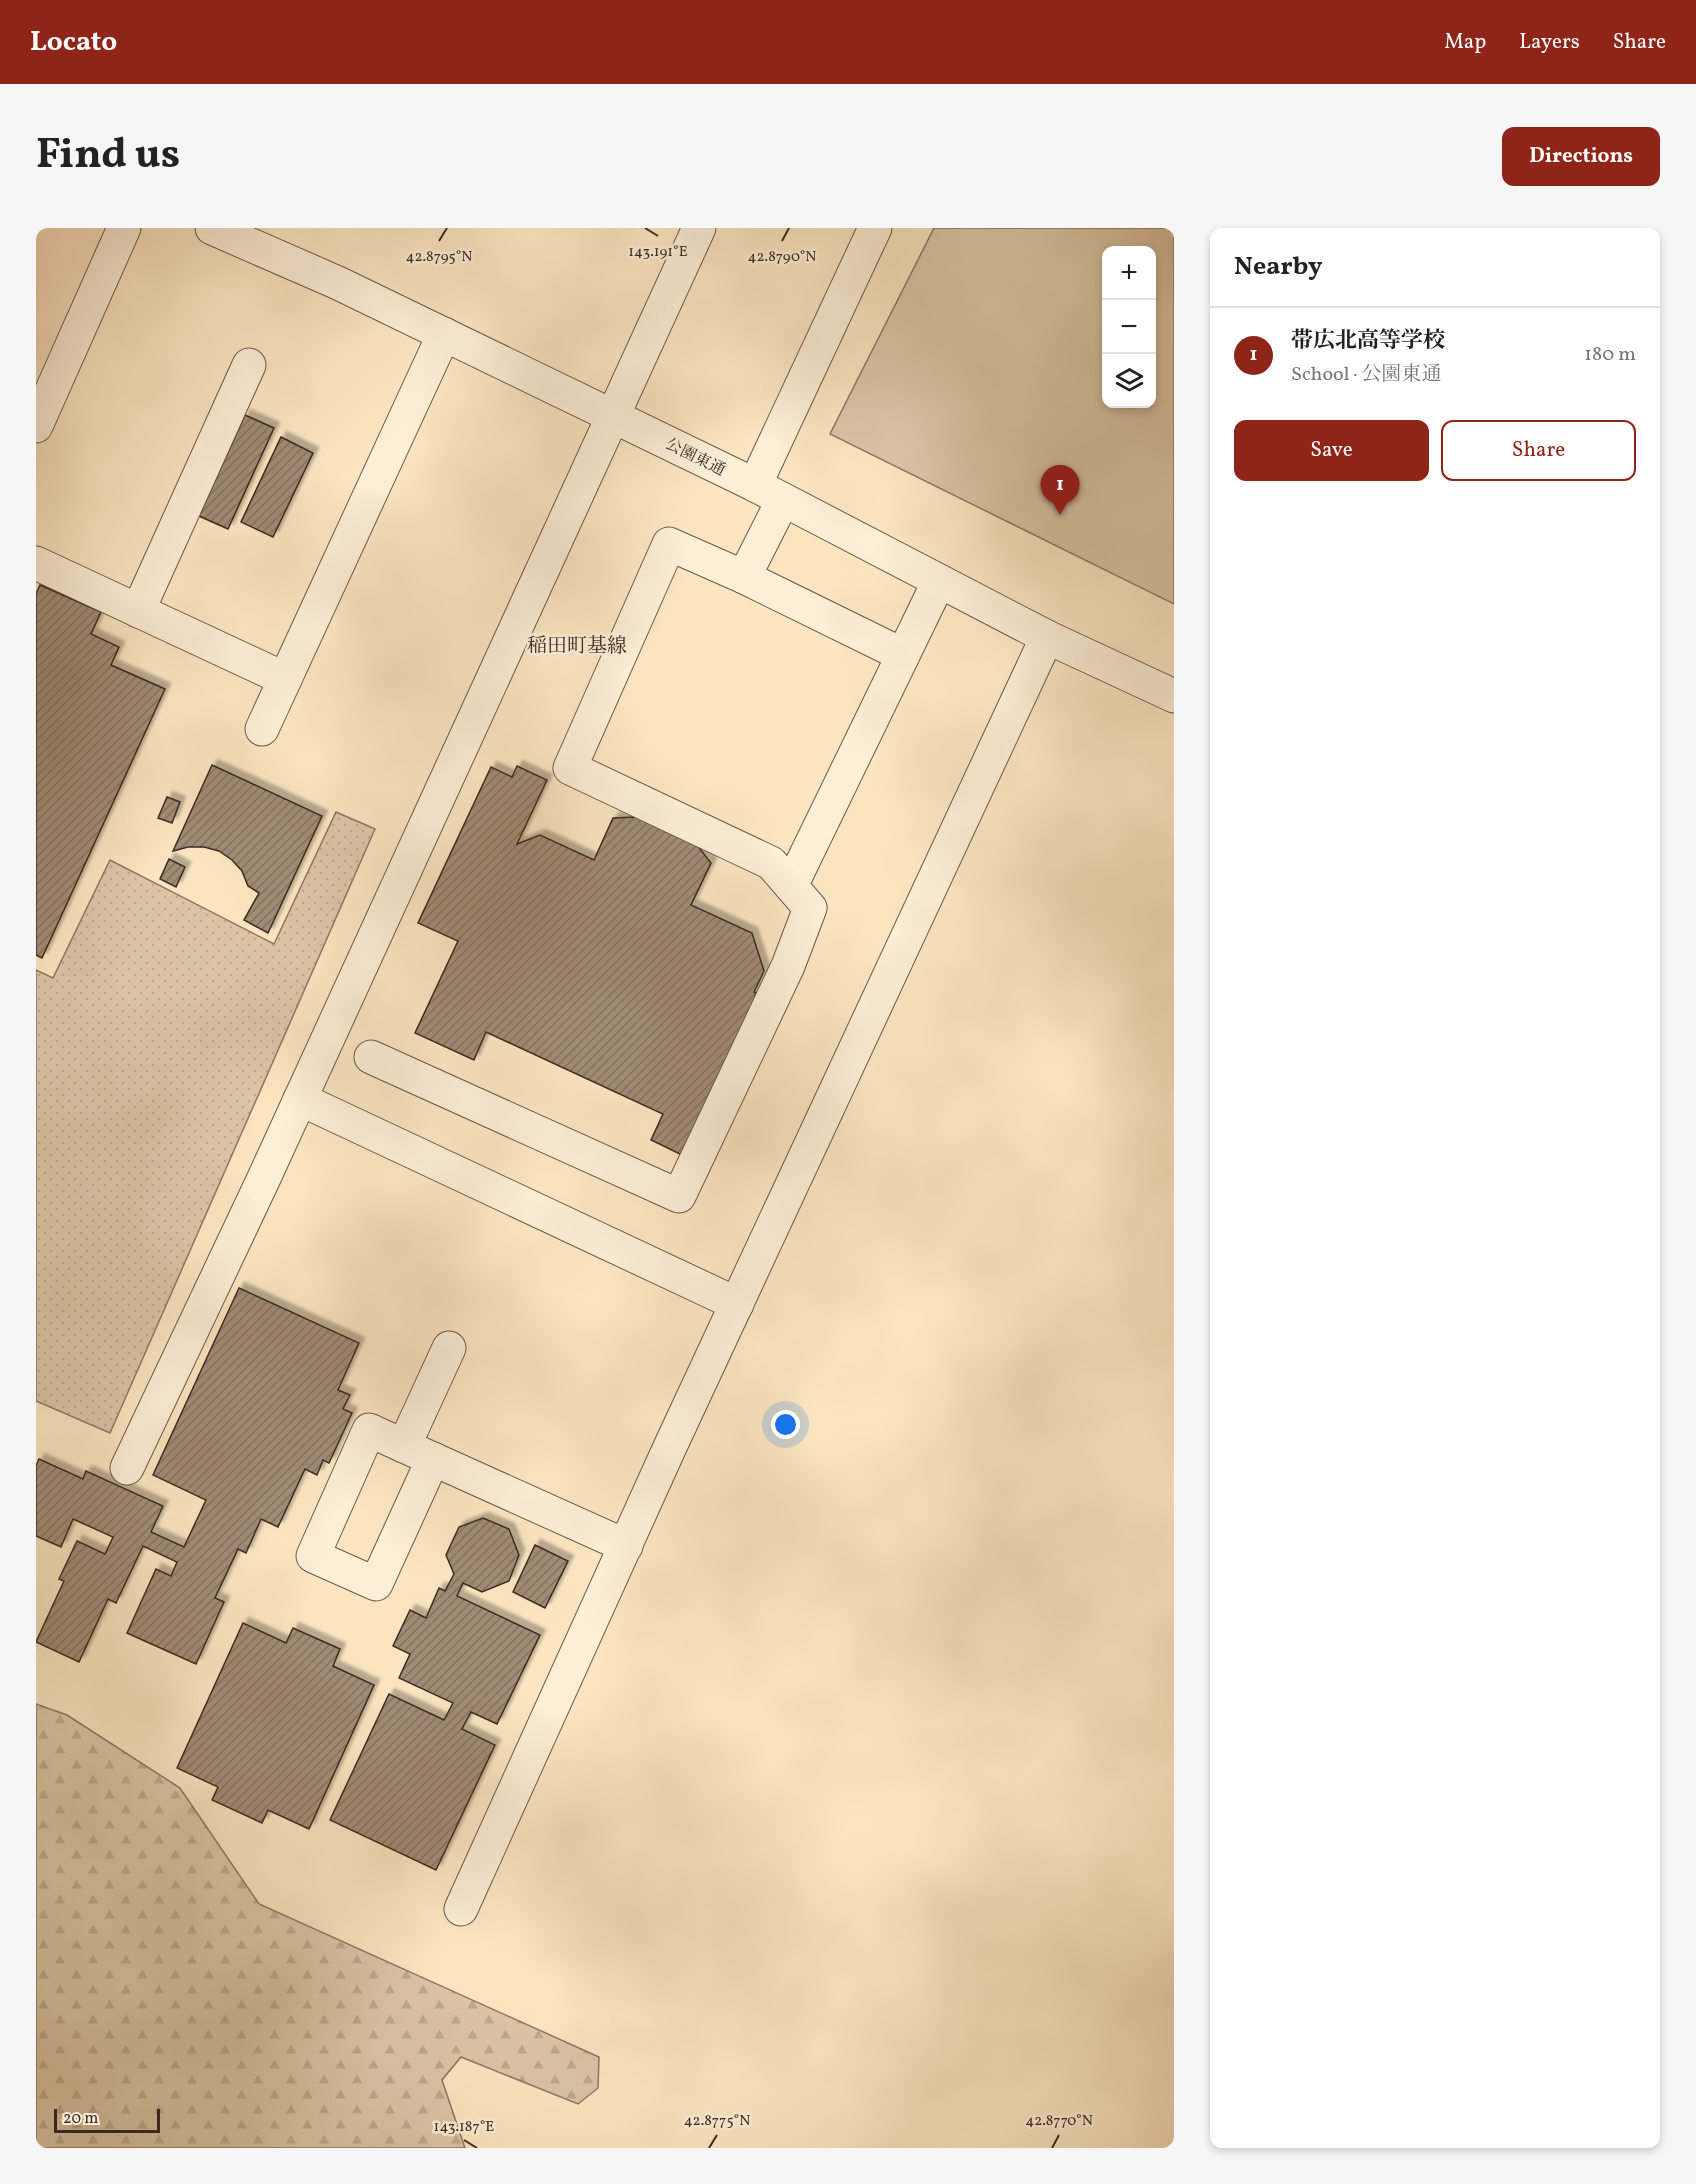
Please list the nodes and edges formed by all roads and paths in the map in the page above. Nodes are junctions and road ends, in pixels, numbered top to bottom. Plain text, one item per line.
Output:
1 (124, 228) edge
2 (212, 228) edge
3 (699, 228) edge
4 (874, 228) edge
5 (444, 334) junction
6 (249, 365) dead end
7 (613, 416) junction
8 (36, 426) edge
9 (755, 485) junction
10 (783, 500) junction
11 (36, 564) edge
12 (744, 577) junction
13 (939, 581) junction
14 (138, 611) junction
15 (1047, 637) junction
16 (903, 655) junction
17 (285, 679) junction
18 (1174, 696) edge
19 (262, 729) dead end
20 (791, 886) junction
21 (370, 1057) dead end
22 (300, 1098) junction
23 (737, 1304) junction
24 (448, 1348) dead end
25 (127, 1468) dead end
26 (626, 1546) junction
27 (461, 1909) dead end

1 - 8 street
2 - 5 street, 公園東通
3 - 7 street
4 - 9 street
5 - 7 street, 公園東通
5 - 17 street
6 - 14 street
7 - 9 street, 公園東通
7 - 22 street
9 - 10 street, 公園東通
10 - 12 street
10 - 13 street, 公園東通
11 - 14 street
12 - 16 street
12 - 20 street
13 - 15 street, 公園東通
13 - 16 street
14 - 17 street
15 - 18 street, 公園東通
15 - 23 street
16 - 20 street
17 - 19 street
20 - 21 street
22 - 23 street
22 - 25 street
23 - 26 street
24 - 26 street
26 - 27 street

